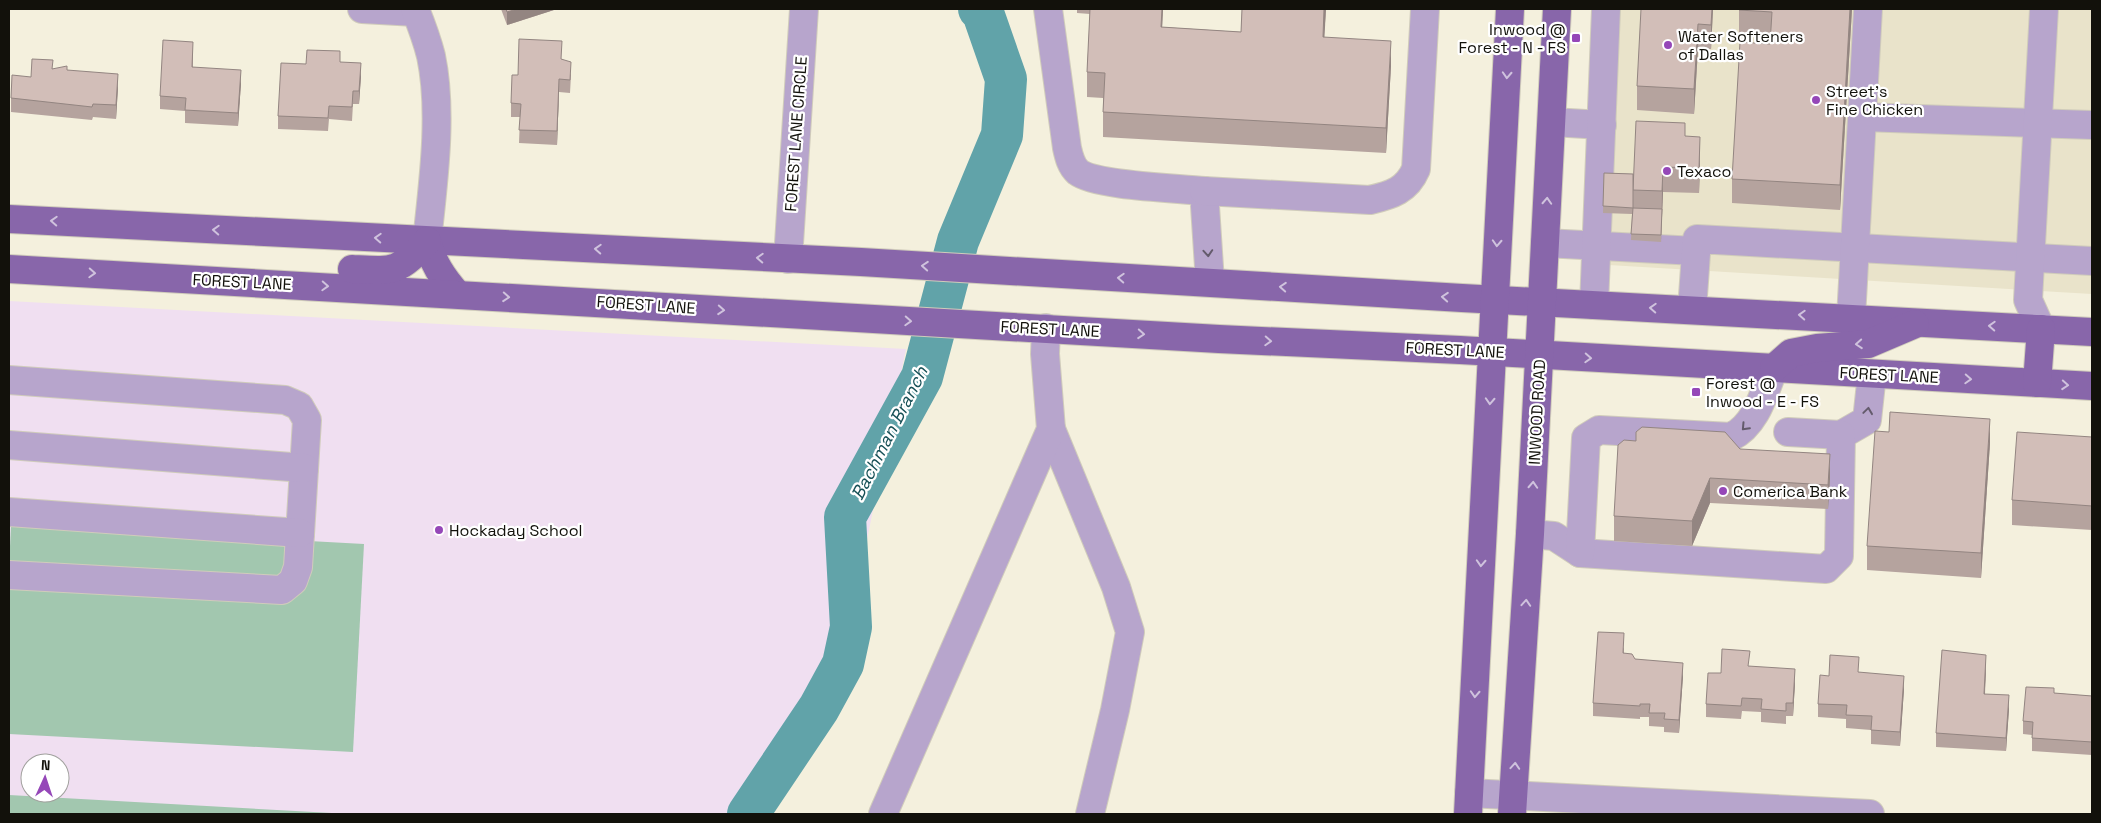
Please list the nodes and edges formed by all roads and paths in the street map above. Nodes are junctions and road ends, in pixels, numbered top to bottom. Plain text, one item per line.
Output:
1 (362, 9) edge
2 (804, 9) edge
3 (1048, 9) edge
4 (1425, 9) edge
5 (1510, 9) edge
6 (1558, 9) edge
7 (1606, 9) edge
8 (1868, 9) edge
9 (2044, 9) edge
10 (416, 10) edge
11 (1862, 117) junction
12 (1552, 122) junction
13 (2038, 123) junction
14 (1602, 125) junction
15 (2092, 125) edge
16 (1204, 191) junction
17 (9, 218) edge
18 (427, 241) junction
19 (1545, 243) junction
20 (1597, 246) junction
21 (1855, 248) junction
22 (1696, 251) junction
23 (2031, 258) junction
24 (788, 259) junction
25 (2092, 261) edge
26 (9, 269) edge
27 (1210, 282) junction
28 (253, 283) junction
29 (457, 294) junction
30 (1494, 300) junction
31 (1542, 302) junction
32 (1594, 305) junction
33 (1692, 310) junction
34 (1851, 318) junction
35 (1920, 322) junction
36 (1046, 328) junction
37 (2041, 329) junction
38 (2092, 332) edge
39 (1492, 352) junction
40 (1540, 355) junction
41 (1774, 368) junction
42 (1872, 374) junction
43 (9, 380) edge
44 (2037, 383) junction
45 (2092, 386) edge
46 (1051, 429) junction
47 (1788, 432) dead end
48 (1841, 435) junction
49 (9, 445) edge
50 (304, 468) junction
51 (9, 512) edge
52 (300, 533) junction
53 (1530, 534) junction
54 (1580, 553) junction
55 (9, 575) edge
56 (1468, 804) edge
57 (1513, 805) edge
58 (883, 814) edge
59 (1090, 814) edge
60 (1870, 814) edge

1 - 10 street
2 - 24 street, FOREST LANE CIRCLE
3 - 16 street
4 - 16 street
5 -> 30 main road
6 - 12 main road, INWOOD ROAD
7 - 14 street
8 - 11 street
9 - 13 street
10 - 18 street
11 - 13 street
11 - 21 street
12 - 14 street
19 -> 12 main road, INWOOD ROAD
13 - 15 street
13 - 23 street
14 - 20 street
16 -> 27 street
18 -> 17 main road
24 -> 18 main road
18 - 28 main road
18 - 29 main road
19 - 20 street
19 - 31 main road, INWOOD ROAD
20 - 22 street
20 - 32 street
21 - 22 street
21 - 23 street
21 - 34 street
22 - 33 street
23 - 25 street
23 - 37 street
27 -> 24 main road
26 -> 28 main road, FOREST LANE
30 -> 27 main road
28 -> 29 main road, FOREST LANE
29 -> 36 main road, FOREST LANE
30 - 31 main road
30 - 39 main road
31 - 32 main road
31 - 40 main road, INWOOD ROAD
33 -> 32 main road
34 -> 33 main road
34 - 35 main road
37 -> 35 main road
35 -> 41 main road
36 -> 39 main road, FOREST LANE
36 - 46 street
37 - 38 main road
37 - 44 main road
39 - 40 main road, FOREST LANE
39 -> 56 main road
40 -> 41 main road, FOREST LANE
53 -> 40 main road, INWOOD ROAD
41 - 42 main road, FOREST LANE
41 -> 54 street
42 -> 44 main road, FOREST LANE
48 -> 42 street
43 - 50 street
44 -> 45 main road, FOREST LANE
46 - 58 street
46 - 59 street
47 - 48 street
48 - 54 street
49 - 50 street
50 - 52 street
51 - 52 street
52 - 55 street
53 - 54 street
57 -> 53 main road, INWOOD ROAD
56 - 57 street
57 - 60 street

